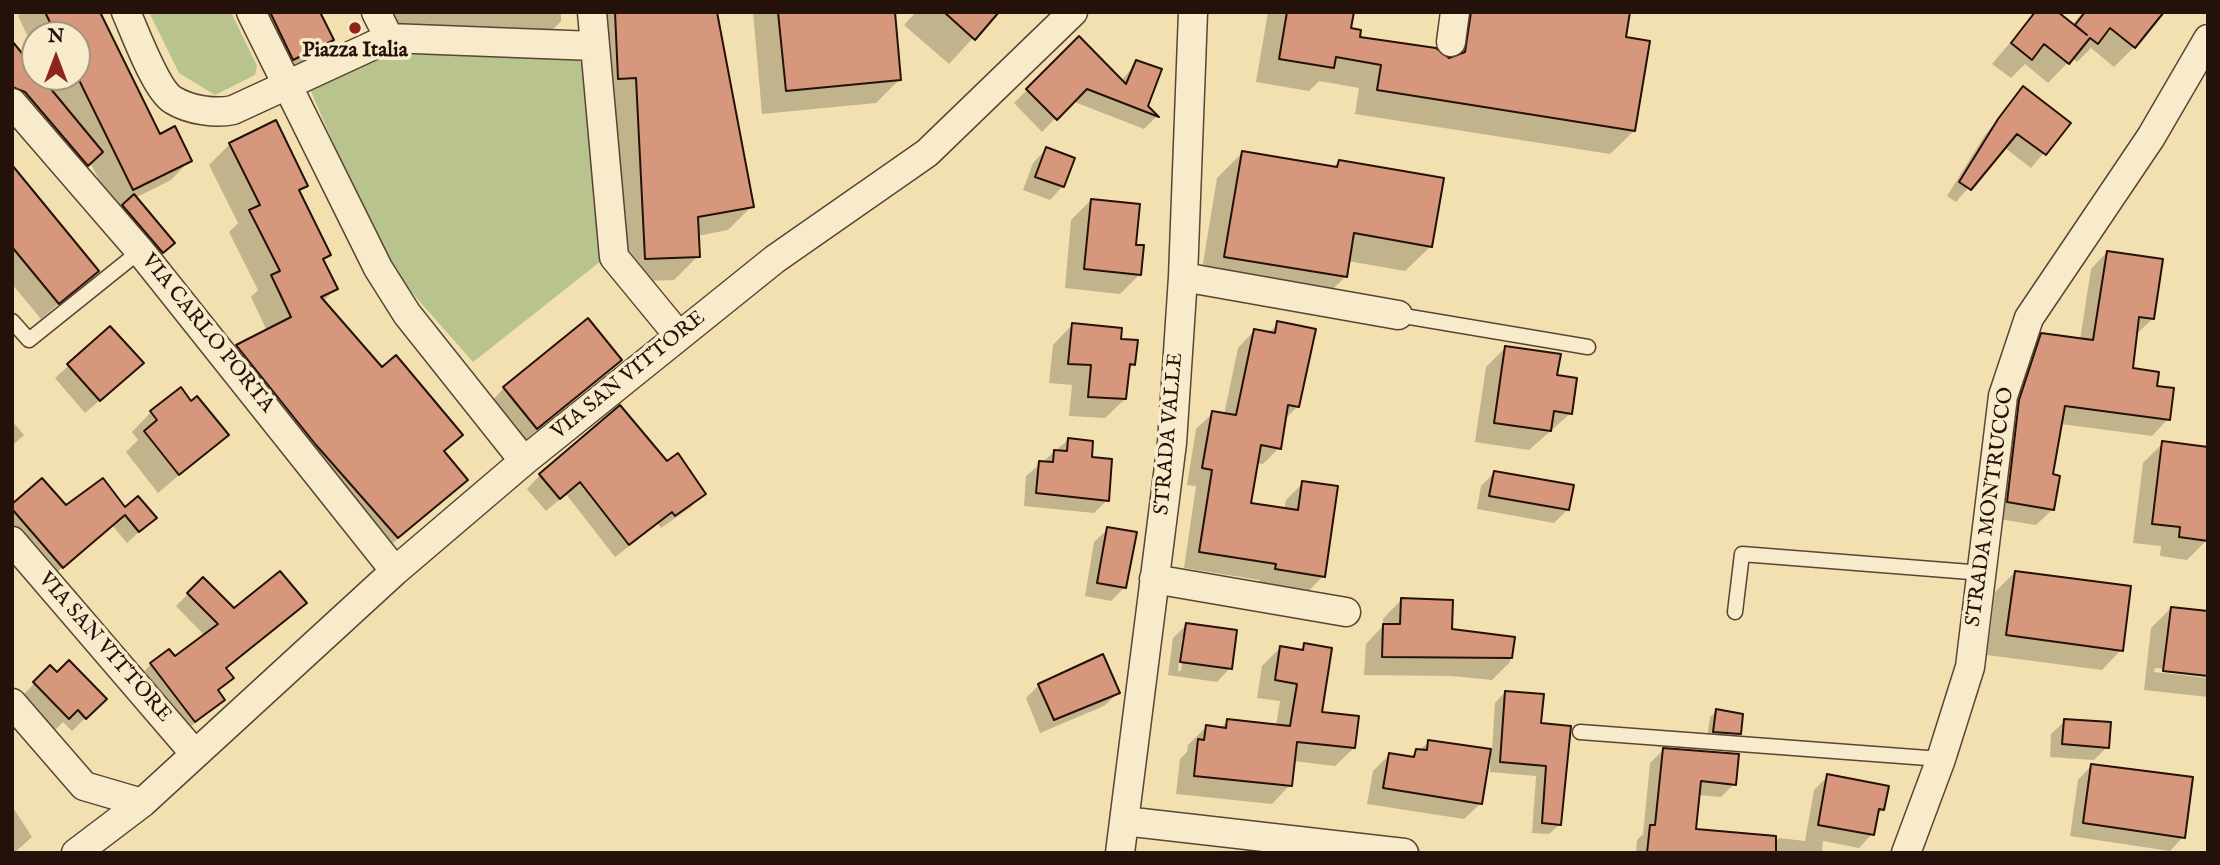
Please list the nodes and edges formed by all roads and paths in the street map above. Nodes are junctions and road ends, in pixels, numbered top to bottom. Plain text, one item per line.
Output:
1 (126, 12) edge
2 (251, 12) edge
3 (376, 12) edge
4 (592, 12) edge
5 (1073, 12) edge
6 (1193, 12) edge
7 (1455, 12) edge
8 (389, 38) junction
9 (2208, 39) edge
10 (1451, 43) dead end
11 (594, 46) junction
12 (285, 86) junction
13 (12, 103) edge
14 (140, 251) junction
15 (1183, 278) junction
16 (1398, 315) joint
17 (12, 321) edge
18 (679, 336) junction
19 (1588, 347) dead end
20 (524, 461) junction
21 (12, 541) edge
22 (395, 570) junction
23 (1983, 573) junction
24 (1154, 579) junction
25 (1346, 612) dead end
26 (1735, 612) dead end
27 (12, 703) edge
28 (1580, 732) dead end
29 (195, 754) junction
30 (1941, 759) junction
31 (142, 803) junction
32 (1124, 821) junction
33 (97, 844) edge
34 (76, 853) edge
35 (1120, 853) edge
36 (1405, 853) edge
37 (1906, 853) edge

1 - 12 street
2 - 12 street
3 - 8 street
4 - 11 street
5 - 18 street, VIA SAN VITTORE
6 - 15 street, STRADA VALLE
7 - 10 street
8 - 11 street
8 - 12 street
9 - 23 street, STRADA MONTRUCCO
11 - 18 street
12 - 20 street
13 - 14 street, VIA CARLO PORTA
14 - 17 lane
14 - 22 street, VIA CARLO PORTA
15 - 16 street
15 - 24 street, STRADA VALLE
16 - 19 lane
18 - 20 street, VIA SAN VITTORE
20 - 22 street, VIA SAN VITTORE
21 - 29 street, VIA SAN VITTORE
22 - 29 street, VIA SAN VITTORE
23 - 26 lane
23 - 30 street, STRADA MONTRUCCO
24 - 25 street
24 - 32 street, STRADA VALLE
27 - 31 street
28 - 30 lane
29 - 31 street, VIA SAN VITTORE
30 - 37 street, STRADA MONTRUCCO
31 - 33 street, VIA SAN VITTORE
32 - 35 street, STRADA VALLE
32 - 36 street
33 - 34 street, VIA SAN VITTORE

